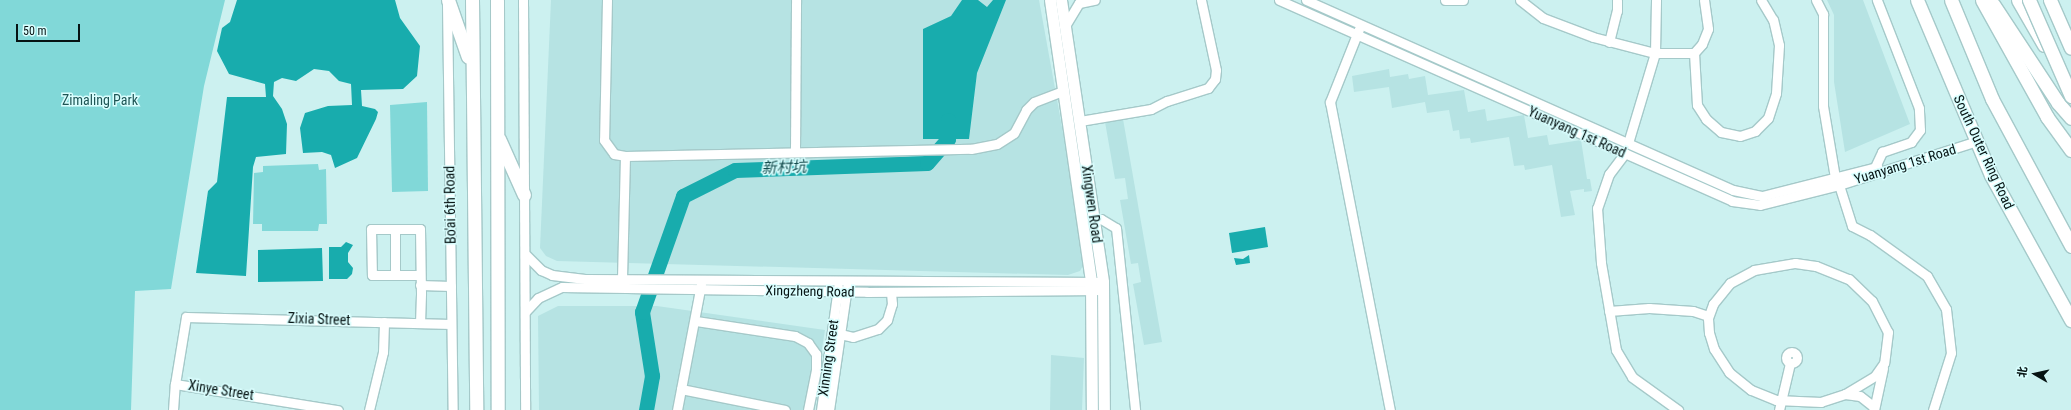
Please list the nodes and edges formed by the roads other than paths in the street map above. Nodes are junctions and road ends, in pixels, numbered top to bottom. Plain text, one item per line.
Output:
1 (448, 0) edge
2 (472, 0) edge
3 (497, 0) edge
4 (523, 0) edge
5 (607, 0) edge
6 (796, 0) edge
7 (1050, 0) edge
8 (1061, 0) edge
9 (1094, 0) edge
10 (1201, 0) edge
11 (1279, 0) edge
12 (1306, 0) edge
13 (1445, 0) edge
14 (1463, 0) edge
15 (1520, 0) edge
16 (1617, 0) edge
17 (1656, 0) edge
18 (1704, 0) edge
19 (1761, 0) edge
20 (1816, 0) edge
21 (1877, 0) edge
22 (1917, 0) edge
23 (1951, 0) edge
24 (1982, 0) edge
25 (1990, 0) edge
26 (2018, 0) edge
27 (2029, 0) edge
28 (2050, 0) edge
29 (1360, 25) junction
30 (1065, 26) junction
31 (1356, 34) junction
32 (1609, 42) junction
33 (2071, 48) edge
34 (1654, 53) junction
35 (1694, 53) junction
36 (471, 67) junction
37 (2071, 86) edge
38 (1063, 92) junction
39 (2071, 96) edge
40 (2071, 118) edge
41 (1080, 121) junction
42 (497, 134) junction
43 (1977, 141) junction
44 (1628, 143) junction
45 (2071, 150) edge
46 (795, 151) junction
47 (1625, 154) junction
48 (625, 156) junction
49 (1875, 167) junction
50 (1837, 181) junction
51 (524, 195) junction
52 (1095, 220) junction
53 (395, 229) junction
54 (2068, 242) edge
55 (525, 254) junction
56 (395, 275) junction
57 (420, 280) junction
58 (843, 282) junction
59 (621, 284) junction
60 (701, 285) junction
61 (451, 286) junction
62 (1091, 286) junction
63 (1103, 286) junction
64 (842, 292) junction
65 (891, 292) junction
66 (1609, 311) junction
67 (525, 312) junction
68 (1708, 316) junction
69 (2071, 320) edge
70 (696, 321) junction
71 (384, 322) junction
72 (420, 323) junction
73 (452, 324) junction
74 (840, 334) junction
75 (1790, 363) dead end
76 (1884, 363) junction
77 (175, 384) junction
78 (681, 389) junction
79 (1844, 394) junction
80 (1781, 400) junction
81 (307, 408) edge
82 (173, 410) edge
83 (338, 410) edge
84 (369, 410) edge
85 (453, 410) edge
86 (476, 410) edge
87 (498, 410) edge
88 (526, 410) edge
89 (677, 410) edge
90 (785, 410) edge
91 (808, 410) edge
92 (821, 410) edge
93 (829, 410) edge
94 (1092, 410) edge
95 (1104, 410) edge
96 (1135, 410) edge
97 (1390, 410) edge
98 (1678, 410) edge
99 (1779, 410) edge
100 (1874, 410) edge
101 (1933, 410) edge

1 - 36 highway
1 - 61 street, Bo'ai 6th Road
2 - 36 highway, Bo'ai 6th Road
3 - 42 highway
4 - 51 street
5 - 48 street
6 - 46 street
7 - 38 main road, Xingwen Road
8 - 30 main road, Xingwen Road
9 - 30 street
10 - 41 street
11 - 31 street, Yuanyang 1st Road
12 - 29 street, Yuanyang 1st Road
13 - 14 street
15 - 32 street
16 - 32 street
17 - 34 street
18 - 35 street
19 - 35 street
20 - 50 street
21 - 49 street
22 - 43 highway, South Outer Ring Road
23 - 54 highway
24 - 45 highway
25 - 40 highway
26 - 37 highway
27 - 39 highway, bridge
28 - 33 highway
29 - 31 street
29 - 44 street, Yuanyang 1st Road
30 - 41 main road, Xingwen Road
31 - 47 street, Yuanyang 1st Road
31 - 97 street
32 - 34 street
34 - 35 street
34 - 44 street
36 - 86 highway, Bo'ai 6th Road
38 - 46 street
38 - 62 main road, Xingwen Road
41 - 52 main road, Xingwen Road
42 - 51 highway
42 - 87 highway
43 - 49 street, Yuanyang 1st Road
43 - 50 street, Yuanyang 1st Road
43 - 69 highway, South Outer Ring Road
44 - 50 street, Yuanyang 1st Road
46 - 48 street
47 - 50 street, Yuanyang 1st Road
47 - 66 street
48 - 59 street
49 - 50 street, Yuanyang 1st Road
50 - 101 street
51 - 55 street
52 - 63 main road, Xingwen Road
52 - 96 street
53 - 56 street
53 - 56 street
53 - 57 street
55 - 59 street, Xingzheng Road
55 - 67 street
56 - 57 street
57 - 61 street
57 - 72 street
58 - 60 street, Xingzheng Road
58 - 62 street, Xingzheng Road
58 - 64 street, Xinning Street
59 - 60 street, Xingzheng Road
59 - 67 street, Xingzheng Road
60 - 64 street, Xingzheng Road
60 - 70 street
61 - 73 street, Bo'ai 6th Road
62 - 63 street, Xingzheng Road
62 - 65 street, Xingzheng Road
62 - 94 main road, Xingwen Road
63 - 95 main road, Xingwen Road
64 - 65 street, Xingzheng Road
64 - 74 street
64 - 92 street, Xinning Street
65 - 74 street
66 - 68 street
66 - 98 street
67 - 88 street
68 - 76 street
68 - 80 street
70 - 78 street
70 - 91 street
71 - 72 street, Zixia Street
71 - 77 street, Zixia Street
71 - 84 street
72 - 73 street, Zixia Street
73 - 85 street, Bo'ai 6th Road
74 - 93 street
75 - 80 street
76 - 79 street
76 - 100 street
77 - 81 street, Xinye Street
77 - 82 street
78 - 89 street
78 - 90 street
79 - 80 street
79 - 100 street
80 - 99 street
81 - 83 street, Xinye Street

